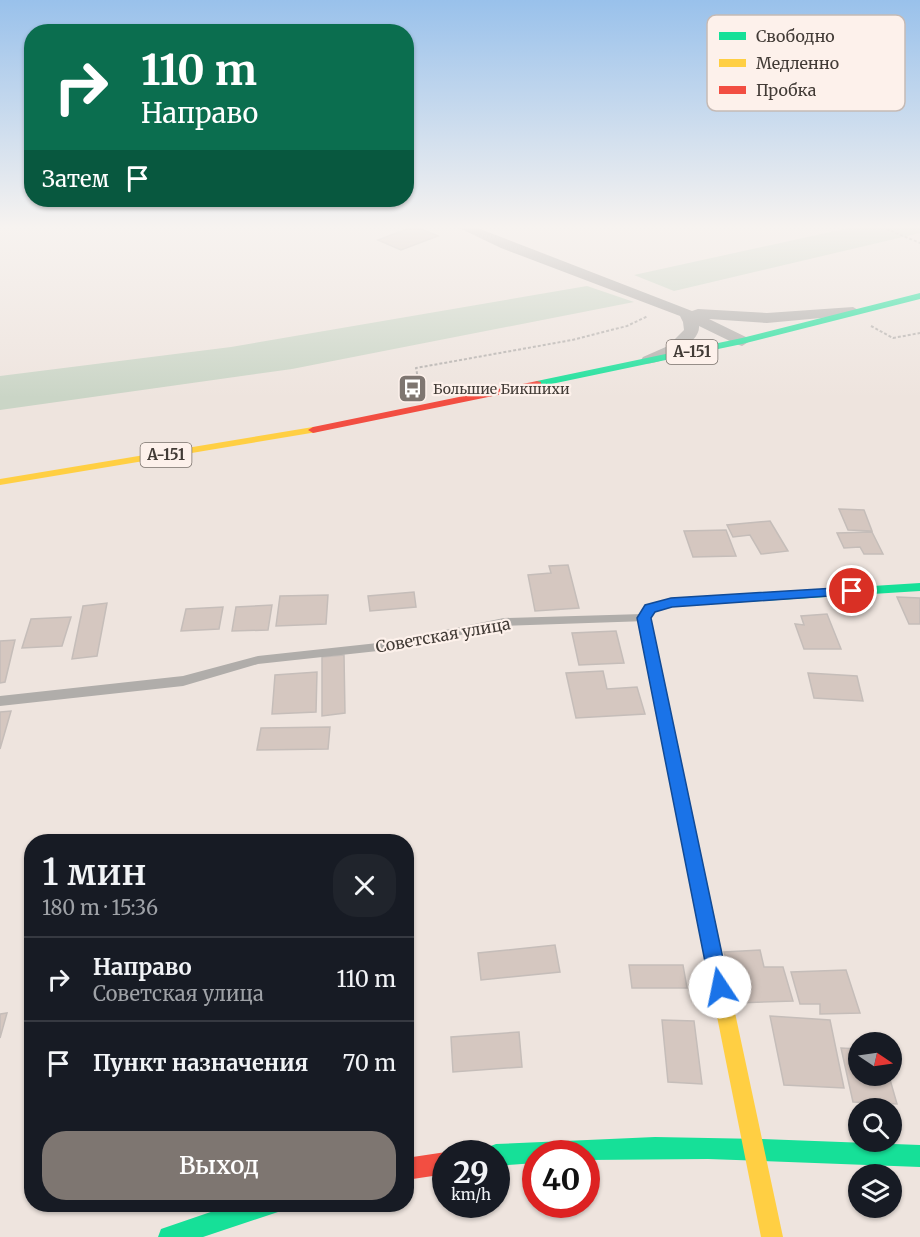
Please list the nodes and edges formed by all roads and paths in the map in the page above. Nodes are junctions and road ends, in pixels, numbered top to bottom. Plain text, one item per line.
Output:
1 (608, 283) edge
2 (920, 296) edge
3 (668, 305) junction
4 (867, 310) junction
5 (684, 312) junction
6 (920, 333) edge
7 (882, 335) dead end
8 (742, 341) junction
9 (642, 363) junction
10 (419, 384) dead end
11 (0, 482) edge
12 (920, 587) edge
13 (644, 618) junction
14 (0, 701) edge
15 (753, 1148) junction
16 (510, 1154) edge
17 (920, 1156) edge
18 (432, 1165) edge
19 (414, 1168) edge
20 (246, 1212) edge
21 (169, 1237) edge
22 (772, 1237) edge

1 - 3 street
2 - 4 main road, А-151
3 - 5 street
3 - 10 path
4 - 5 street
4 - 8 main road, А-151
5 - 8 street
5 - 9 street
6 - 7 path
8 - 9 main road, А-151
9 - 11 main road, А-151
12 - 13 main road
13 - 14 lane, Советская улица
13 - 15 main road
15 - 16 main road
15 - 17 main road
15 - 22 main road
18 - 19 main road
20 - 21 main road

